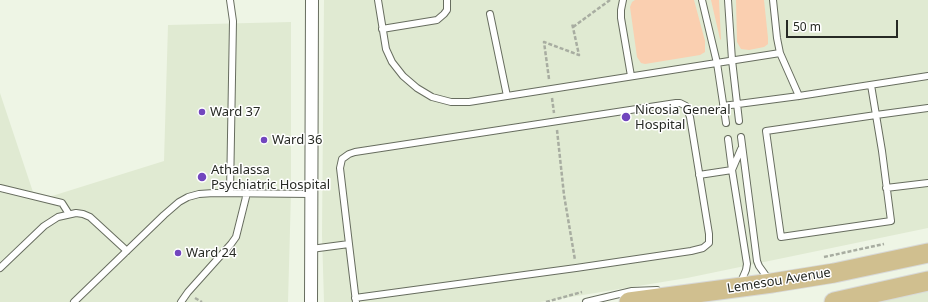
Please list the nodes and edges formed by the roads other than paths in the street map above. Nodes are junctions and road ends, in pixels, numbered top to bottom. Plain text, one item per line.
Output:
1 (230, 0) edge
2 (312, 0) edge
3 (378, 0) edge
4 (447, 0) edge
5 (623, 0) edge
6 (702, 0) edge
7 (728, 0) edge
8 (773, 0) edge
9 (490, 14) dead end
10 (382, 29) junction
11 (780, 53) junction
12 (732, 60) junction
13 (717, 63) junction
14 (630, 76) junction
15 (928, 76) edge
16 (871, 85) junction
17 (506, 96) junction
18 (799, 96) junction
19 (736, 103) junction
20 (723, 106) junction
21 (928, 108) edge
22 (876, 115) junction
23 (739, 121) dead end
24 (726, 123) dead end
25 (740, 137) dead end
26 (728, 139) dead end
27 (742, 147) junction
28 (732, 170) junction
29 (699, 175) junction
30 (928, 183) edge
31 (0, 188) edge
32 (886, 188) junction
33 (230, 193) junction
34 (248, 193) junction
35 (311, 194) junction
36 (69, 214) junction
37 (349, 244) junction
38 (311, 249) junction
39 (127, 251) junction
40 (928, 253) edge
41 (0, 268) edge
42 (928, 281) edge
43 (772, 283) junction
44 (737, 289) junction
45 (681, 295) junction
46 (356, 300) edge
47 (74, 302) edge
48 (181, 302) edge
49 (311, 302) edge
50 (586, 302) edge
51 (629, 302) edge
52 (834, 302) edge

1 - 33 lane
2 - 35 street
3 - 10 lane
4 - 10 lane
5 - 14 lane
6 - 13 lane
7 - 12 lane
8 - 11 lane
9 - 17 lane
10 - 17 lane
11 - 12 lane
11 - 18 lane
12 - 13 lane
12 - 19 lane
13 - 14 lane
13 - 20 lane
14 - 17 lane
15 - 16 lane
16 - 18 lane
16 - 22 lane
18 - 19 lane
19 - 20 lane
19 - 23 lane
20 - 24 lane
21 - 22 lane
22 - 32 lane
22 - 32 lane
25 - 27 lane
26 - 28 lane
27 - 28 lane
27 - 43 lane
28 - 29 lane
28 - 44 lane
29 - 37 lane
29 - 46 lane
30 - 32 lane
31 - 36 lane
33 - 34 lane
33 - 39 lane
34 - 35 lane
34 - 48 lane
35 - 38 street
36 - 39 lane
36 - 41 lane
37 - 38 lane
37 - 46 lane
38 - 49 street
39 - 47 lane
40 - 43 main road, Lemesou Avenue
42 - 52 main road
43 - 44 main road, Lemesou Avenue
44 - 45 main road, Lemesou Avenue
45 - 50 lane
45 - 51 main road, Lemesou Avenue

